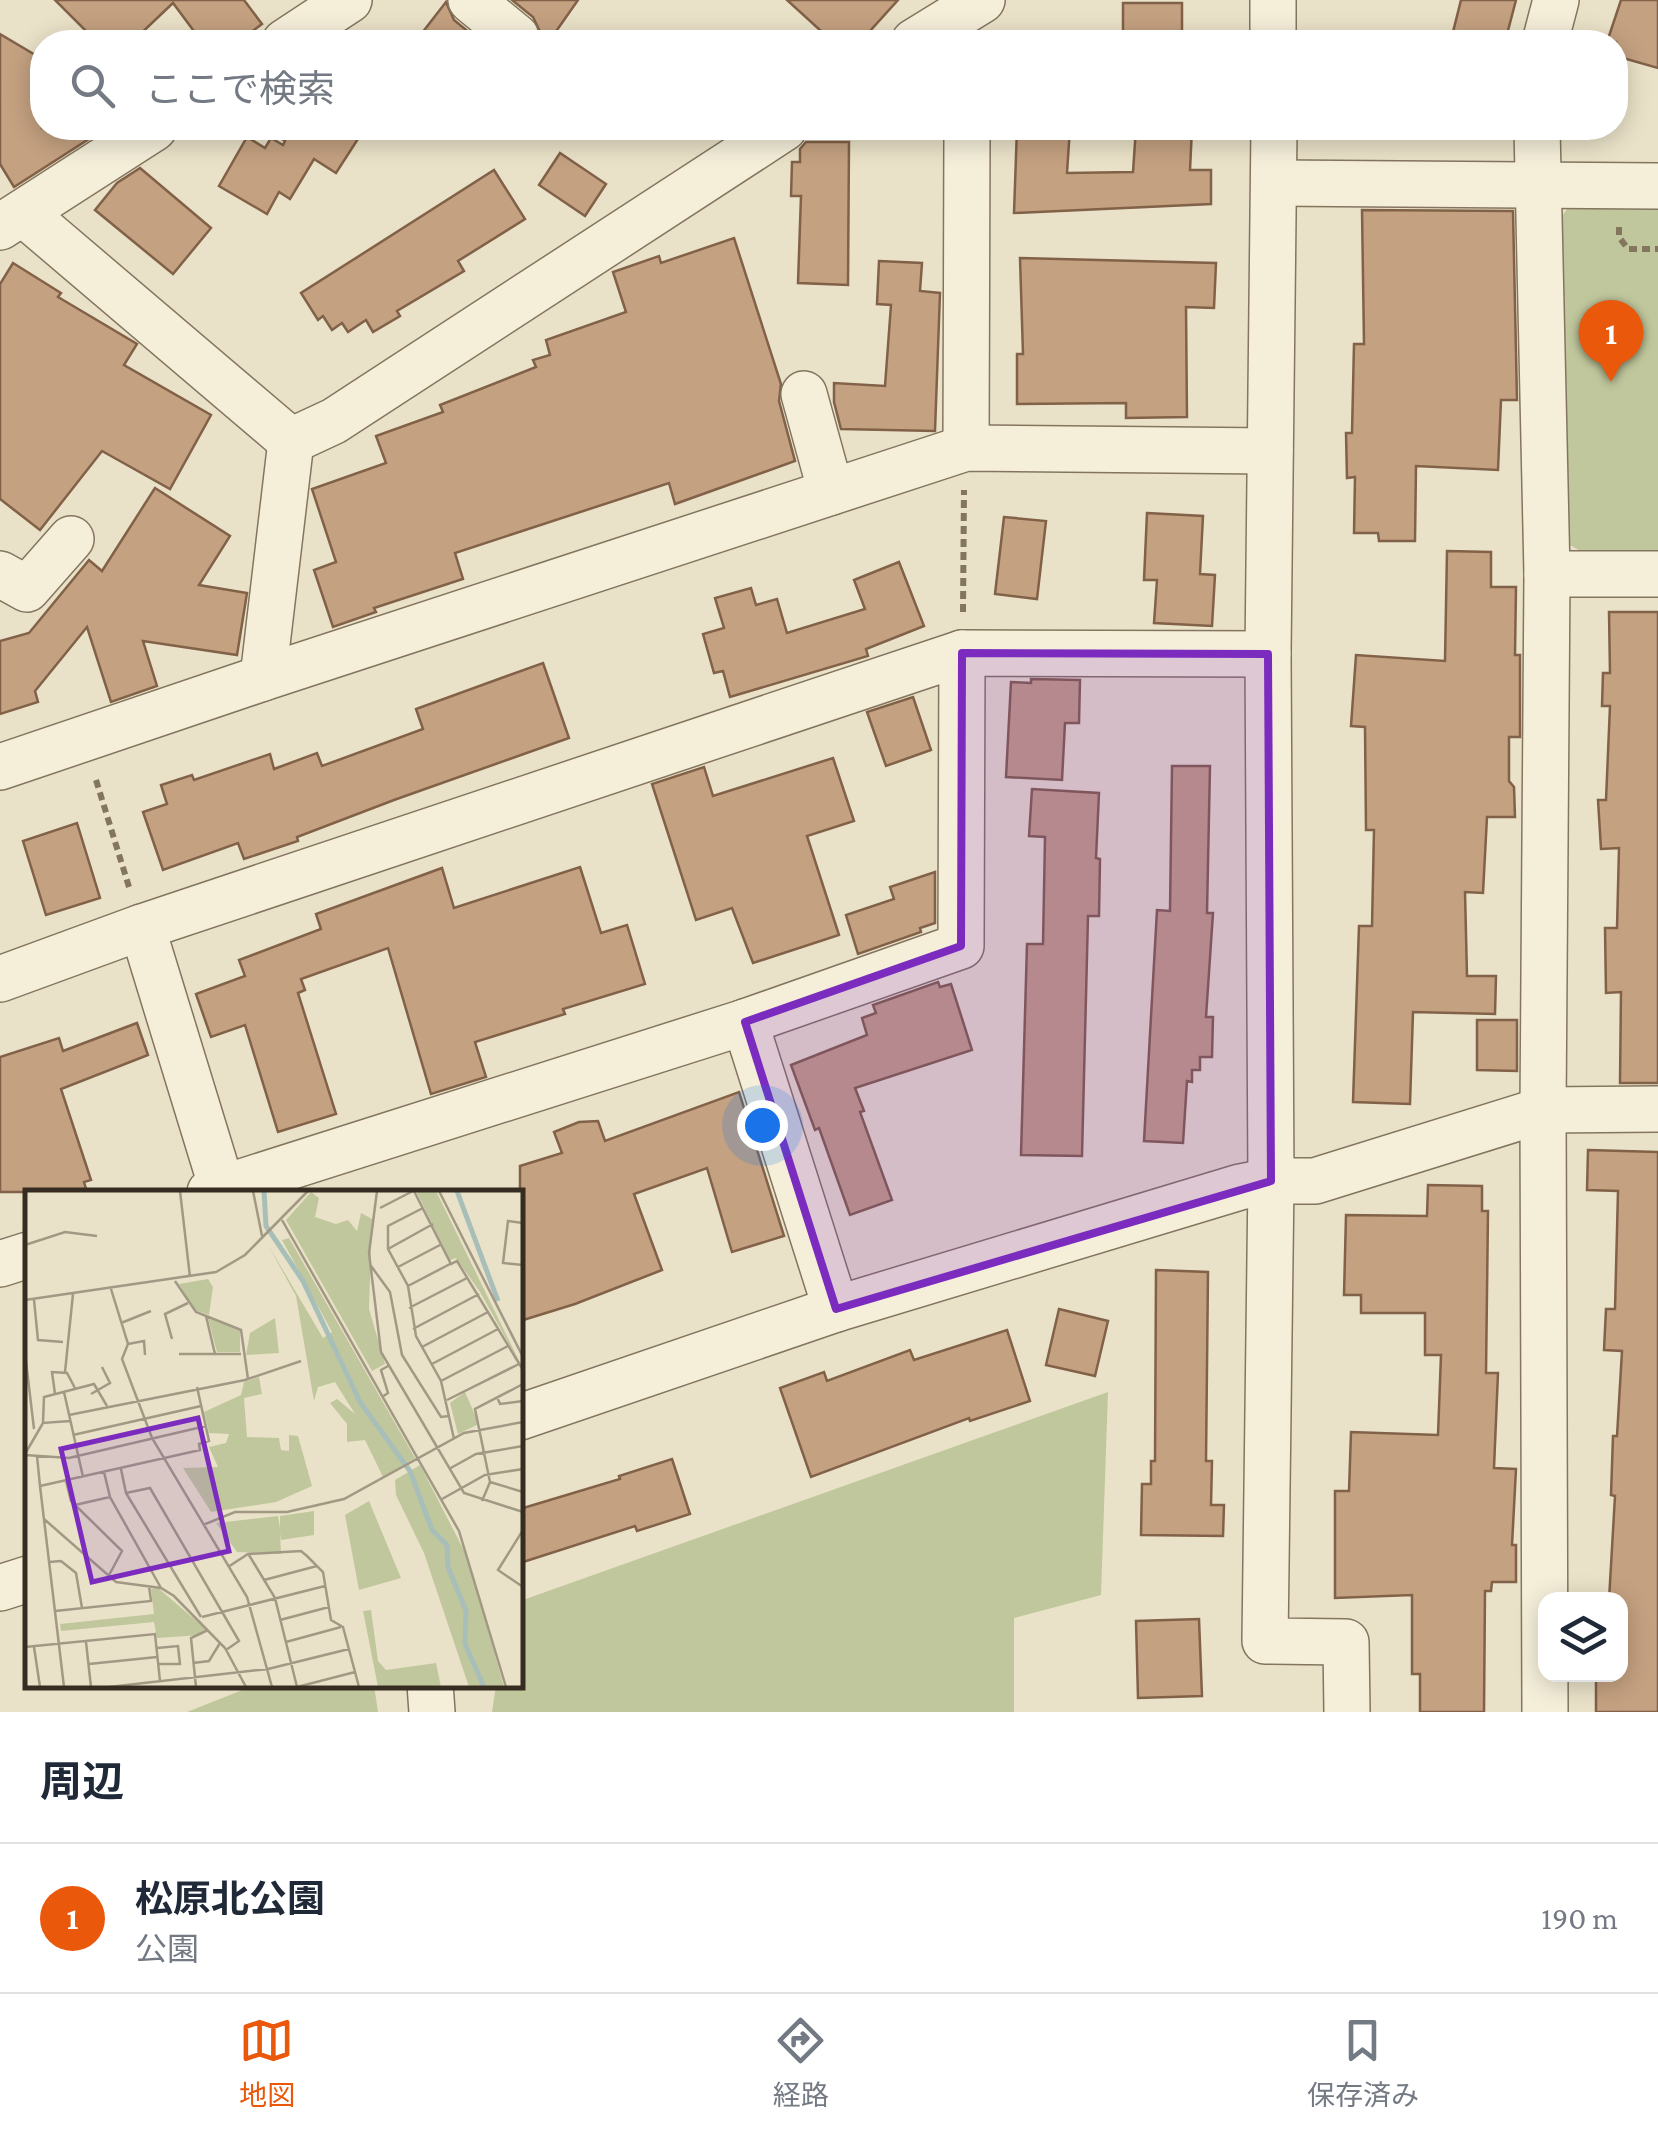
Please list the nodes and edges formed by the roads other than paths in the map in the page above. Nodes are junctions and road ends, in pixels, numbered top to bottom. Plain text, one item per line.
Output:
1 (349, 0) edge
2 (471, 0) edge
3 (1272, 0) edge
4 (1556, 0) edge
5 (972, 17) edge
6 (303, 28) edge
7 (508, 30) edge
8 (942, 30) edge
9 (1273, 30) edge
10 (1547, 30) edge
11 (135, 140) edge
12 (766, 140) edge
13 (967, 140) edge
14 (1274, 140) edge
15 (1538, 140) edge
16 (1275, 183) junction
17 (1538, 186) junction
18 (1658, 186) edge
19 (11, 220) edge
20 (804, 394) dead end
21 (292, 442) junction
22 (1270, 451) junction
23 (965, 468) junction
24 (831, 492) junction
25 (71, 539) dead end
26 (0, 574) edge
27 (1547, 574) junction
28 (1658, 574) edge
29 (962, 653) junction
30 (1268, 654) junction
31 (263, 678) junction
32 (0, 768) edge
33 (142, 927) junction
34 (0, 979) edge
35 (745, 1022) junction
36 (1658, 1109) edge
37 (1543, 1110) junction
38 (1271, 1181) junction
39 (216, 1190) edge
40 (25, 1257) edge
41 (0, 1264) edge
42 (836, 1309) junction
43 (522, 1416) edge
44 (25, 1579) edge
45 (0, 1588) edge
46 (430, 1687) edge
47 (432, 1712) edge
48 (1347, 1712) edge
49 (1545, 1712) edge

1 - 6 street
2 - 7 street
3 - 9 street
4 - 10 street
5 - 8 street
11 - 19 street
12 - 21 street
13 - 23 street
14 - 16 street
15 - 17 street
16 - 17 street
16 - 22 street
17 - 18 street
17 - 27 street
19 - 21 street
20 - 24 street
21 - 31 street
22 - 23 street
22 - 30 street
23 - 24 street
24 - 31 street
25 - 26 street
27 - 28 street
27 - 37 street
29 - 30 street
29 - 33 street
29 - 35 street
30 - 38 street
31 - 32 street
33 - 34 street
33 - 39 street
35 - 39 street
35 - 42 street
36 - 37 street
37 - 38 street
37 - 49 street
38 - 42 street
38 - 48 street
40 - 41 street
42 - 43 street
44 - 45 street
46 - 47 street

